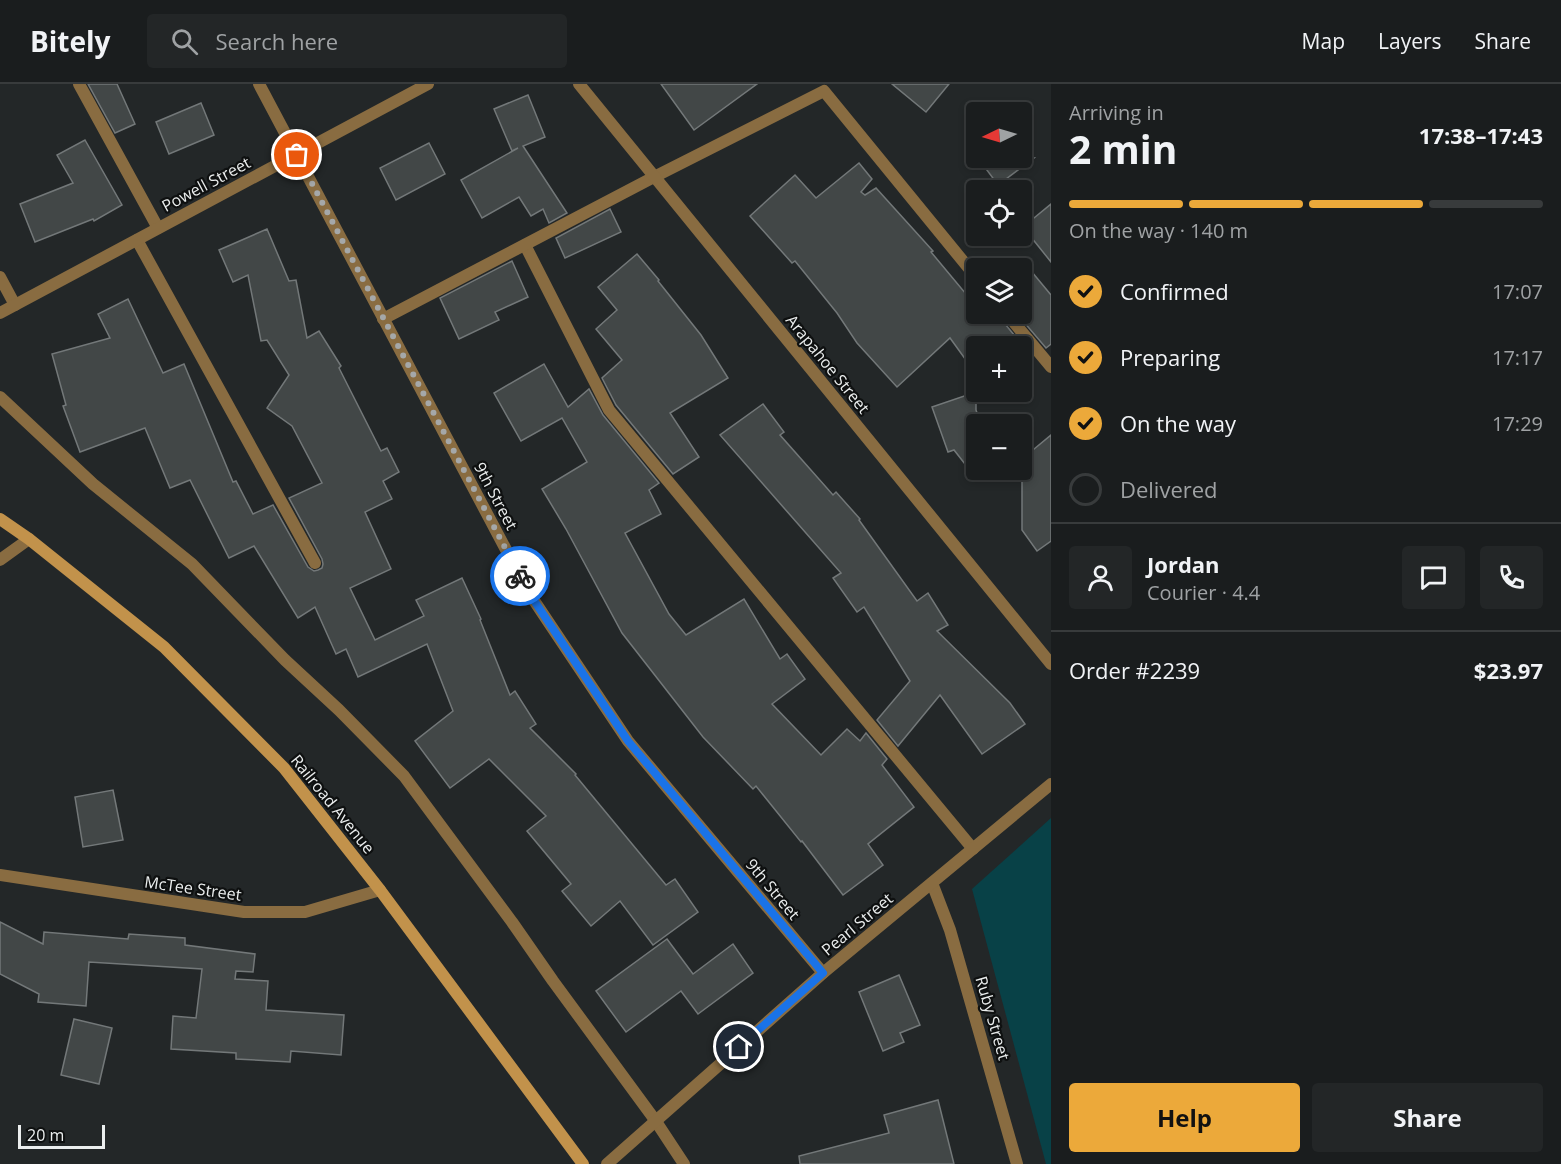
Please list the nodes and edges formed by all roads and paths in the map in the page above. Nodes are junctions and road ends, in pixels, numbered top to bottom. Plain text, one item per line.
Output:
1 (79, 84) edge
2 (259, 84) edge
3 (428, 84) edge
4 (579, 84) edge
5 (297, 155) junction
6 (654, 177) junction
7 (158, 228) junction
8 (137, 240) junction
9 (525, 245) junction
10 (966, 265) edge
11 (0, 277) edge
12 (15, 305) junction
13 (0, 313) edge
14 (384, 319) junction
15 (1015, 324) edge
16 (1051, 367) edge
17 (0, 397) edge
18 (0, 519) edge
19 (29, 539) junction
20 (0, 560) edge
21 (315, 563) dead end
22 (1051, 664) edge
23 (1051, 784) edge
24 (974, 849) junction
25 (0, 875) edge
26 (932, 884) junction
27 (380, 890) junction
28 (823, 973) junction
29 (655, 1120) junction
30 (583, 1164) edge
31 (607, 1164) edge
32 (684, 1164) edge
33 (1017, 1164) edge

1 - 7 street
2 - 5 street, 9th Street
3 - 5 street, Powell Street
4 - 6 street, Arapahoe Street
5 - 7 street, Powell Street
5 - 14 street, 9th Street
6 - 9 street
6 - 10 street
6 - 22 street, Arapahoe Street
7 - 8 street, Powell Street
8 - 12 street, Powell Street
8 - 21 street
9 - 14 street
9 - 24 street
11 - 12 street
12 - 13 street, Powell Street
14 - 28 street, 9th Street
15 - 16 street
17 - 29 street
18 - 19 street, Railroad Avenue
19 - 20 street
19 - 27 street, Railroad Avenue
23 - 24 street, Pearl Street
24 - 26 street, Pearl Street
25 - 27 street, McTee Street
26 - 28 street, Pearl Street
26 - 33 street, Ruby Street
27 - 30 street, Railroad Avenue
28 - 29 street, Pearl Street
29 - 31 street, Pearl Street
29 - 32 street

